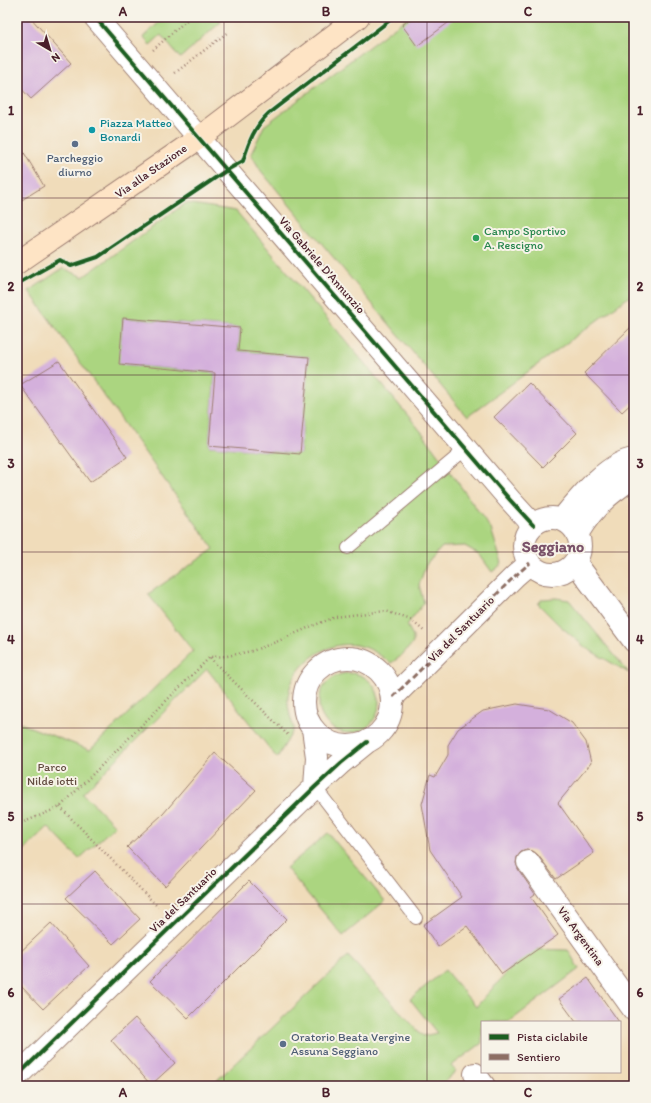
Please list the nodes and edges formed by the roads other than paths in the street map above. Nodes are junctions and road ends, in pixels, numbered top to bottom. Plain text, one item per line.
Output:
1 (95, 17) edge
2 (358, 17) edge
3 (199, 138) junction
4 (17, 262) edge
5 (467, 448) junction
6 (634, 459) edge
7 (634, 475) edge
8 (562, 519) junction
9 (534, 525) junction
10 (578, 534) junction
11 (348, 548) dead end
12 (575, 562) junction
13 (530, 563) junction
14 (634, 641) edge
15 (392, 696) junction
16 (313, 729) junction
17 (368, 742) junction
18 (314, 787) junction
19 (528, 862) dead end
20 (416, 918) dead end
21 (634, 1010) edge
22 (17, 1076) edge

1 - 3 street, Via Gabriele D'Annunzio
2 - 3 street, Via alla Stazione
3 - 4 street, Via alla Stazione
3 - 5 street, Via Gabriele D'Annunzio
5 - 9 street, Via Gabriele D'Annunzio
5 - 11 lane
6 - 8 street
7 - 10 street
8 - 9 street
8 - 10 street
9 - 13 street
10 - 12 street
12 - 13 street
12 - 14 street
13 - 15 street, Via del Santuario
15 - 16 street
15 - 17 street
16 - 17 street
16 - 18 street
17 - 18 street, Via del Santuario
18 - 20 lane
18 - 22 street, Via del Santuario
19 - 21 street, Via Argentina

